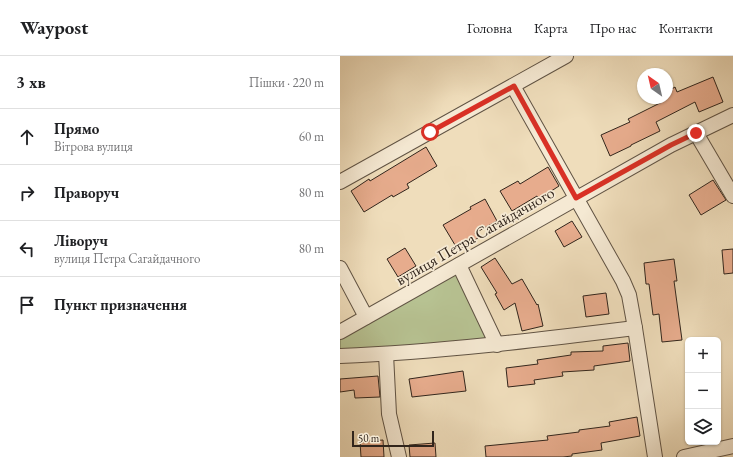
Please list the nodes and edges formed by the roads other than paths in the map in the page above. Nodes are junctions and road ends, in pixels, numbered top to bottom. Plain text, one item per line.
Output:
1 (566, 56) edge
2 (514, 86) junction
3 (733, 115) edge
4 (696, 133) junction
5 (340, 182) edge
6 (733, 196) edge
7 (576, 198) junction
8 (459, 266) junction
9 (340, 268) edge
10 (366, 317) junction
11 (635, 328) junction
12 (340, 332) edge
13 (497, 345) junction
14 (386, 354) junction
15 (340, 356) edge
16 (733, 446) edge
17 (399, 457) edge
18 (655, 457) edge
19 (684, 457) edge

1 - 2 street
2 - 5 street
2 - 7 street
3 - 4 street, вулиця Петра Сагайдачного
4 - 6 street
4 - 7 street, вулиця Петра Сагайдачного
7 - 8 street, вулиця Петра Сагайдачного
7 - 11 street
8 - 10 street, вулиця Петра Сагайдачного
8 - 13 street
9 - 10 street
10 - 12 street, вулиця Петра Сагайдачного
11 - 13 street
11 - 18 street
13 - 14 street
14 - 15 street
14 - 17 street
16 - 19 street

